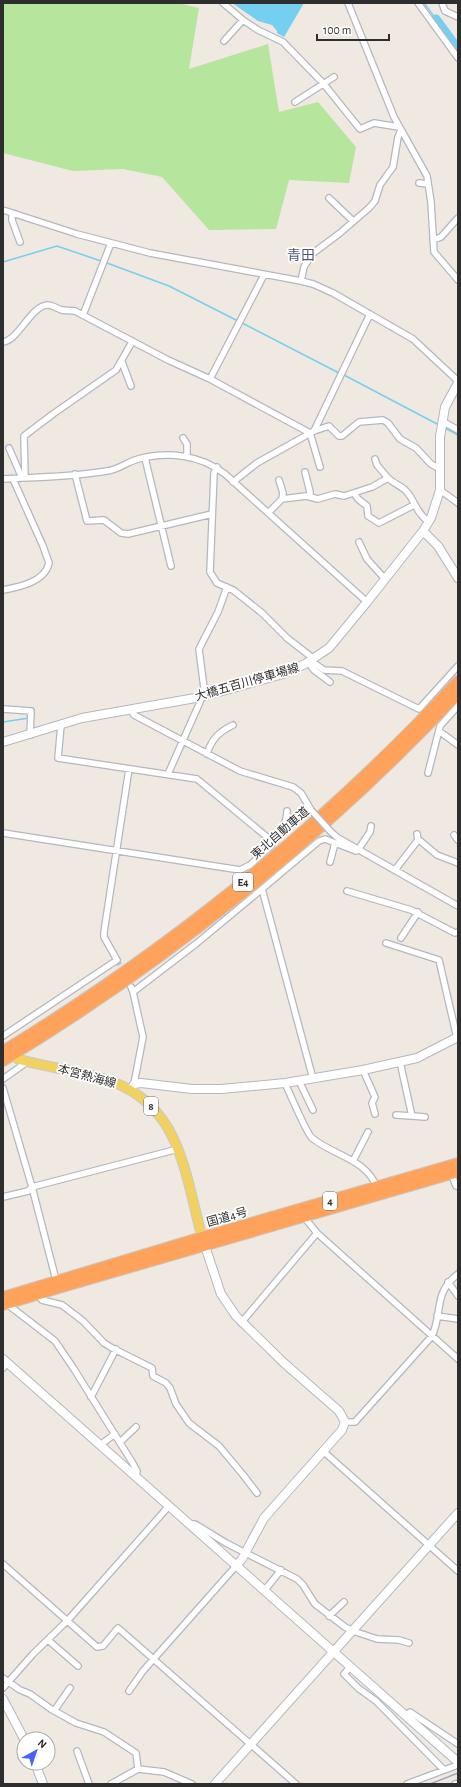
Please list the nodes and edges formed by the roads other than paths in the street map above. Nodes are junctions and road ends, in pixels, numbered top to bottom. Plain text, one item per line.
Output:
1 (223, 3) edge
2 (348, 3) edge
3 (418, 3) edge
4 (442, 3) edge
5 (458, 17) edge
6 (243, 20) junction
7 (224, 41) dead end
8 (457, 55) edge
9 (334, 77) dead end
10 (323, 84) junction
11 (295, 102) dead end
12 (400, 128) junction
13 (419, 183) dead end
14 (428, 184) junction
15 (329, 198) dead end
16 (3, 210) edge
17 (12, 213) junction
18 (458, 218) edge
19 (353, 222) junction
20 (433, 240) junction
21 (20, 242) dead end
22 (111, 243) junction
23 (264, 274) junction
24 (458, 280) edge
25 (301, 281) junction
26 (370, 314) junction
27 (83, 315) junction
28 (3, 342) edge
29 (132, 342) junction
30 (122, 362) junction
31 (210, 379) junction
32 (458, 382) edge
33 (131, 386) dead end
34 (442, 424) junction
35 (458, 430) edge
36 (312, 432) junction
37 (183, 438) dead end
38 (9, 448) dead end
39 (187, 457) junction
40 (145, 458) junction
41 (375, 459) dead end
42 (217, 467) junction
43 (320, 467) dead end
44 (440, 469) junction
45 (305, 472) dead end
46 (75, 474) junction
47 (23, 478) junction
48 (388, 478) junction
49 (3, 479) edge
50 (13, 479) junction
51 (280, 480) dead end
52 (234, 482) junction
53 (440, 490) junction
54 (354, 493) junction
55 (310, 497) junction
56 (282, 499) junction
57 (458, 503) edge
58 (414, 505) junction
59 (268, 513) junction
60 (212, 514) junction
61 (429, 522) junction
62 (162, 526) junction
63 (423, 531) junction
64 (359, 542) dead end
65 (171, 566) dead end
66 (458, 578) edge
67 (385, 579) junction
68 (227, 587) junction
69 (3, 590) edge
70 (367, 602) junction
71 (311, 661) junction
72 (458, 666) edge
73 (458, 681) edge
74 (330, 682) dead end
75 (458, 694) edge
76 (203, 696) junction
77 (458, 706) edge
78 (3, 709) edge
79 (130, 709) junction
80 (62, 725) junction
81 (233, 725) dead end
82 (439, 731) junction
83 (30, 735) junction
84 (182, 740) junction
85 (3, 742) edge
86 (458, 745) edge
87 (207, 754) junction
88 (129, 769) junction
89 (428, 773) dead end
90 (168, 774) junction
91 (287, 811) dead end
92 (371, 826) dead end
93 (3, 833) edge
94 (274, 842) junction
95 (335, 843) junction
96 (117, 850) junction
97 (357, 850) junction
98 (369, 861) dead end
99 (330, 862) dead end
100 (458, 863) edge
101 (395, 870) junction
102 (262, 889) junction
103 (347, 891) dead end
104 (458, 906) edge
105 (418, 912) junction
106 (458, 932) edge
107 (401, 938) dead end
108 (386, 943) dead end
109 (3, 1036) edge
110 (458, 1038) edge
111 (3, 1051) edge
112 (22, 1060) joint
113 (3, 1061) edge
114 (400, 1062) junction
115 (363, 1070) junction
116 (3, 1079) edge
117 (312, 1079) junction
118 (299, 1081) junction
119 (285, 1083) junction
120 (132, 1087) junction
121 (3, 1088) edge
122 (313, 1110) dead end
123 (375, 1114) dead end
124 (396, 1115) dead end
125 (412, 1116) junction
126 (425, 1117) dead end
127 (368, 1132) dead end
128 (178, 1149) junction
129 (353, 1161) junction
130 (454, 1169) edge
131 (458, 1186) edge
132 (32, 1187) junction
133 (378, 1190) junction
134 (3, 1197) edge
135 (304, 1217) junction
136 (317, 1233) junction
137 (204, 1241) junction
138 (458, 1274) edge
139 (56, 1280) junction
140 (448, 1282) junction
141 (38, 1294) junction
142 (458, 1296) edge
143 (4, 1302) edge
144 (437, 1316) junction
145 (458, 1319) edge
146 (241, 1323) junction
147 (432, 1336) junction
148 (116, 1349) junction
149 (458, 1359) edge
150 (4, 1363) edge
151 (91, 1397) junction
152 (345, 1422) junction
153 (136, 1427) dead end
154 (114, 1434) junction
155 (120, 1442) junction
156 (100, 1445) junction
157 (323, 1451) junction
158 (136, 1477) junction
159 (256, 1493) dead end
160 (169, 1506) junction
161 (458, 1513) edge
162 (190, 1524) junction
163 (429, 1545) junction
164 (246, 1552) junction
165 (3, 1564) edge
166 (236, 1566) junction
167 (282, 1570) junction
168 (458, 1571) edge
169 (264, 1591) junction
170 (344, 1602) dead end
171 (329, 1616) junction
172 (68, 1620) junction
173 (353, 1631) junction
174 (48, 1640) junction
175 (409, 1643) dead end
176 (334, 1653) junction
177 (154, 1659) junction
178 (78, 1666) dead end
179 (350, 1667) junction
180 (3, 1678) edge
181 (9, 1682) junction
182 (3, 1688) edge
183 (70, 1688) dead end
184 (129, 1691) dead end
185 (3, 1700) edge
186 (54, 1711) junction
187 (405, 1716) junction
188 (20, 1731) edge
189 (252, 1744) junction
190 (458, 1744) edge
191 (77, 1751) dead end
192 (457, 1764) edge
193 (138, 1769) junction
194 (444, 1770) junction
195 (38, 1771) edge
196 (42, 1783) edge
197 (89, 1784) edge
198 (112, 1784) edge
199 (192, 1784) edge
200 (215, 1784) edge
201 (296, 1784) edge
202 (407, 1784) edge

1 - 6 street
2 - 12 street
3 - 8 street
4 - 5 street
6 - 7 street
6 - 10 street
9 - 10 street
10 - 11 street
10 - 12 street
12 - 14 street
12 - 19 street
13 - 14 street
14 - 20 street
15 - 19 street
16 - 17 street
17 - 21 street
17 - 22 street
18 - 20 street
19 - 25 street
20 - 24 street
22 - 23 street
22 - 27 street
23 - 25 street
23 - 31 street
25 - 26 street
26 - 32 street
26 - 36 street
27 - 28 street
27 - 29 street
29 - 30 street
29 - 31 street
30 - 33 street
30 - 47 street
31 - 36 street
32 - 34 street, 大橋五百川停車場線
34 - 35 street
34 - 44 street, 大橋五百川停車場線
36 - 43 street
36 - 44 street
36 - 52 street
37 - 39 street
38 - 47 street
39 - 40 street
39 - 42 street
40 - 46 street
40 - 62 street
41 - 48 street
42 - 52 street
42 - 60 street
44 - 53 street, 大橋五百川停車場線
45 - 55 street
46 - 47 street
46 - 62 street
47 - 50 street
48 - 54 street
48 - 58 street
49 - 50 street
50 - 69 street
51 - 56 street
52 - 59 street
53 - 57 street
53 - 61 street, 大橋五百川停車場線
54 - 55 street
54 - 58 street
55 - 56 street
56 - 59 street
58 - 61 street
59 - 70 street
60 - 62 street
60 - 68 street
61 - 63 street, 大橋五百川停車場線
62 - 65 street
63 - 66 street
63 - 67 street, 大橋五百川停車場線
64 - 67 street
67 - 70 street, 大橋五百川停車場線
68 - 71 street
68 - 76 street
70 - 71 street, 大橋五百川停車場線
71 - 72 street
71 - 74 street
71 - 76 street, 大橋五百川停車場線
73 - 111 highway, 東北自動車道 / E4
75 - 113 highway, 東北自動車道 / E4
76 - 79 street, 大橋五百川停車場線
76 - 84 street
77 - 82 street
78 - 83 street
79 - 80 street, 大橋五百川停車場線
79 - 84 street
80 - 83 street, 大橋五百川停車場線
80 - 88 street
81 - 87 street
82 - 86 street
82 - 89 street
83 - 85 street, 大橋五百川停車場線
84 - 87 street
84 - 90 street
87 - 97 street, bridge
88 - 90 street
88 - 96 street
90 - 94 street
91 - 94 street
92 - 97 street
93 - 96 street
94 - 96 street
95 - 97 street
95 - 99 street
95 - 102 street
96 - 109 street
97 - 98 street
97 - 101 street
100 - 101 street
101 - 104 street
102 - 117 street
102 - 120 street
103 - 105 street
105 - 106 street
105 - 107 street
108 - 110 street
110 - 114 street
112 - 116 street
112 - 120 main road, 本宮熱海線 / 8
114 - 115 street
114 - 125 street
115 - 117 street
115 - 123 street
117 - 118 street
118 - 119 street
118 - 122 street
119 - 120 street
119 - 129 street
120 - 128 main road, 本宮熱海線 / 8
121 - 132 street
124 - 125 street
125 - 126 street
127 - 129 street
128 - 132 street
128 - 137 main road, 本宮熱海線 / 8
129 - 133 street
130 - 131 street
130 - 133 highway, 国道4号 / 4
132 - 134 street
132 - 139 street
133 - 135 highway, 国道4号 / 4
133 - 137 highway, 国道4号 / 4
135 - 136 street
135 - 137 highway, 国道4号 / 4
136 - 146 street
136 - 147 street
137 - 139 highway, 国道4号 / 4
137 - 141 highway, 国道4号 / 4
137 - 146 street
138 - 140 street
139 - 143 highway, 国道4号 / 4
140 - 142 street
140 - 144 street
141 - 143 highway, 国道4号 / 4
141 - 148 street
143 - 151 street
144 - 145 street
144 - 147 street
146 - 152 street
147 - 149 street
147 - 152 street
148 - 151 street
148 - 159 street
150 - 156 street
151 - 154 street
152 - 157 street
153 - 155 street
154 - 155 street
154 - 156 street
155 - 158 street
156 - 158 street
157 - 163 street
157 - 164 street
158 - 160 street
160 - 162 street
160 - 172 street
161 - 163 street
162 - 164 street
162 - 166 street
163 - 168 street
163 - 173 street
164 - 166 street
164 - 167 street
165 - 172 street
166 - 169 street
166 - 177 street
167 - 169 street
167 - 171 street
169 - 176 street
170 - 171 street
171 - 173 street
172 - 174 street
172 - 177 street
173 - 175 street
173 - 176 street
174 - 178 street
174 - 181 street
176 - 179 street
176 - 189 street
177 - 184 street
177 - 189 street
179 - 187 street
179 - 194 street
180 - 181 street
181 - 182 street
181 - 186 street
183 - 186 street
185 - 188 street
186 - 193 street
187 - 190 street
187 - 192 street
189 - 200 street
189 - 201 street
191 - 197 street
192 - 194 street
193 - 198 street
193 - 199 street
194 - 202 street
195 - 196 street

